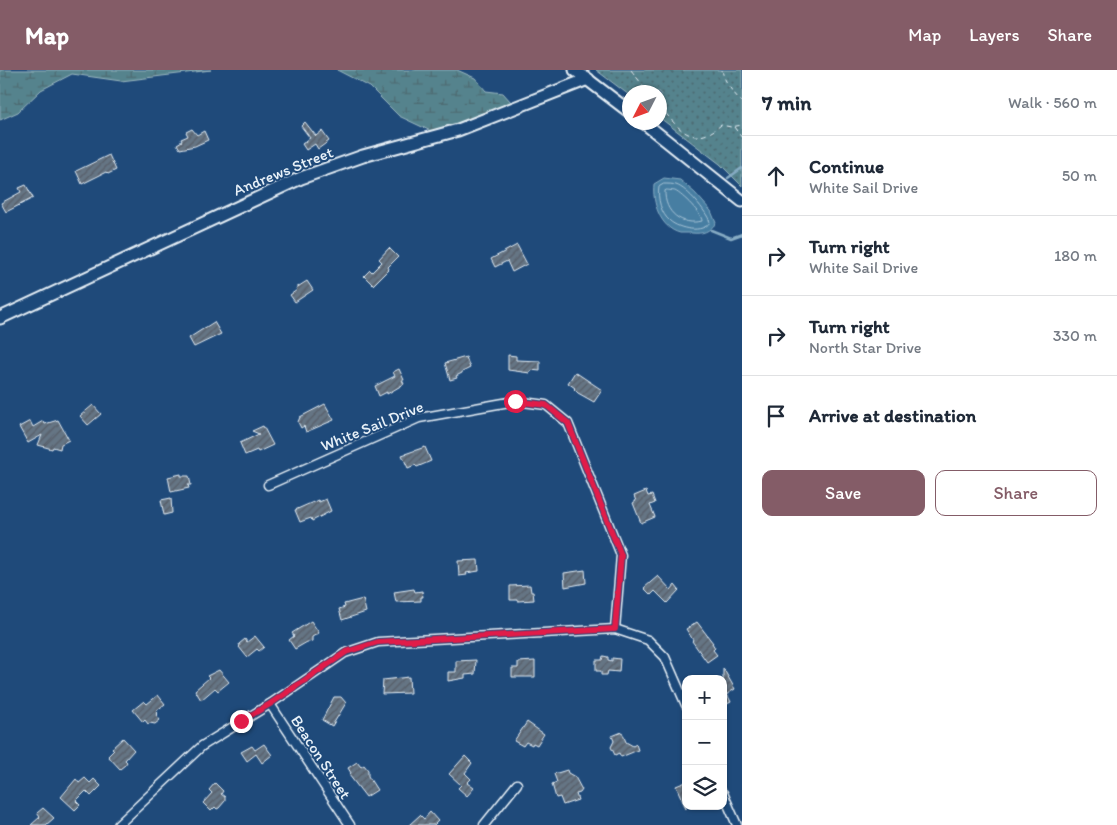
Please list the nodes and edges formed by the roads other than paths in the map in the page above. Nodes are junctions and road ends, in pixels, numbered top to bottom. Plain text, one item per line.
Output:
1 (576, 70) edge
2 (588, 80) junction
3 (622, 106) edge
4 (653, 130) edge
5 (742, 201) edge
6 (0, 318) edge
7 (268, 485) dead end
8 (615, 629) junction
9 (682, 696) edge
10 (270, 704) junction
11 (517, 784) dead end
12 (727, 802) edge
13 (118, 825) edge
14 (350, 825) edge
15 (484, 825) edge
16 (737, 825) edge

1 - 2 street
2 - 3 street
2 - 6 street, Andrews Street
4 - 5 street
7 - 8 street, White Sail Drive
8 - 9 street
8 - 10 street
10 - 13 street
10 - 14 street, Beacon Street
11 - 15 street
12 - 16 street

